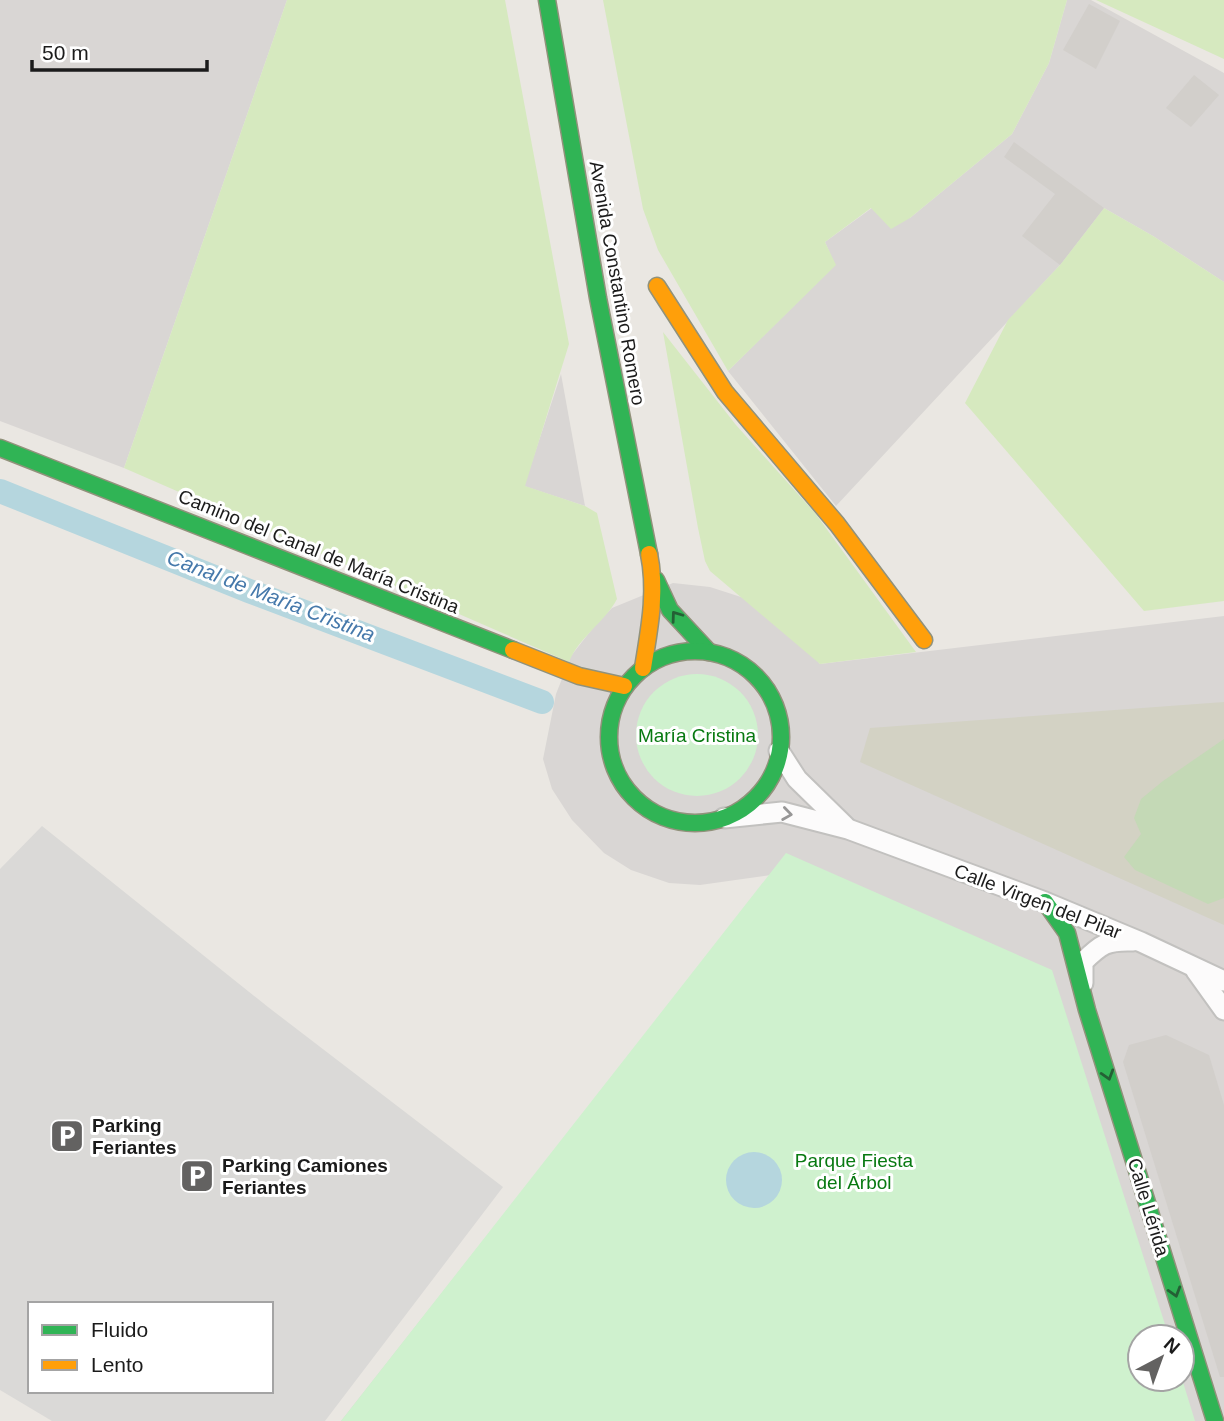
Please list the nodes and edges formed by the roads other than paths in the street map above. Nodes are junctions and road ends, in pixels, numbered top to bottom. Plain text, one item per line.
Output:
1 (547, 0) edge
2 (657, 286) dead end
3 (0, 448) edge
4 (653, 572) junction
5 (924, 640) dead end
6 (709, 652) junction
7 (643, 668) junction
8 (624, 686) junction
9 (779, 751) junction
10 (724, 818) junction
11 (848, 829) junction
12 (1045, 902) junction
13 (1141, 942) junction
14 (1193, 967) junction
15 (1224, 981) edge
16 (1083, 994) junction
17 (1224, 1010) edge
18 (1215, 1421) edge

1 - 4 street, Avenida Constantino Romero
2 - 5 street
3 - 8 street, Camino del Canal de María Cristina
6 -> 4 street, Avenida Constantino Romero
4 - 7 street, Avenida Constantino Romero
6 - 7 street
6 - 9 street
7 - 8 street
8 - 10 street
9 - 10 street
9 - 11 street, Calle Virgen del Pilar
10 -> 11 street, Calle Virgen del Pilar
11 - 12 street, Calle Virgen del Pilar
12 - 13 street, Calle Virgen del Pilar
12 - 16 street, Calle Lérida
13 - 14 street, Calle Virgen del Pilar
13 - 16 street, Calle Lérida
14 - 15 street, Calle Virgen del Pilar
14 - 17 street
16 -> 18 street, Calle Lérida

